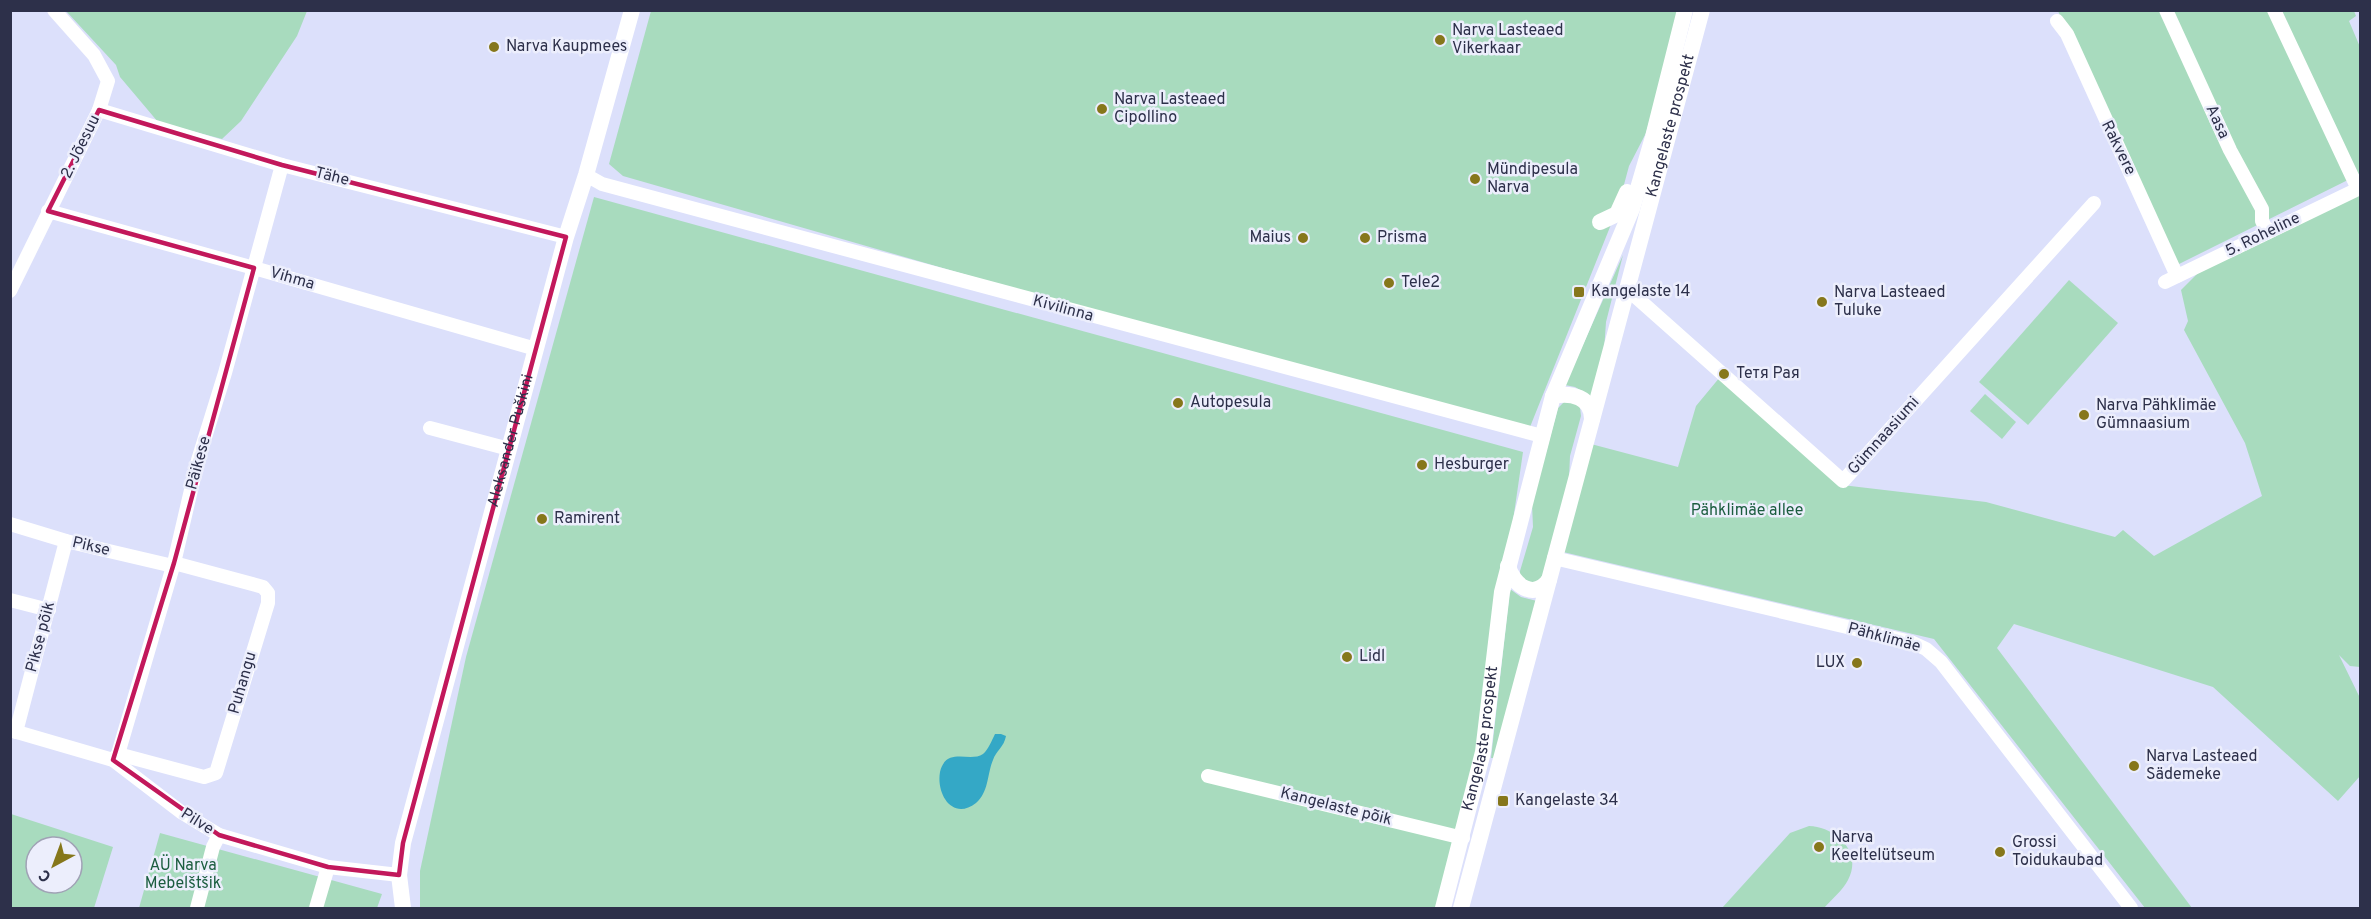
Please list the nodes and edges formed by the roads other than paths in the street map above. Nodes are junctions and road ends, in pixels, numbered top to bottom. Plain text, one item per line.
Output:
1 (54, 10) edge
2 (632, 10) edge
3 (1684, 10) edge
4 (1702, 10) edge
5 (2166, 10) edge
6 (2274, 10) edge
7 (2061, 15) edge
8 (99, 110) junction
9 (1653, 137) junction
10 (282, 165) junction
11 (586, 175) junction
12 (2360, 188) edge
13 (2094, 203) dead end
14 (48, 211) junction
15 (1600, 222) dead end
16 (1623, 232) junction
17 (2268, 232) junction
18 (566, 237) junction
19 (1640, 241) junction
20 (254, 268) junction
21 (2171, 279) joint
22 (1627, 289) junction
23 (10, 291) edge
24 (536, 349) junction
25 (1553, 396) junction
26 (1592, 419) junction
27 (430, 428) dead end
28 (1542, 436) junction
29 (509, 449) junction
30 (10, 524) edge
31 (66, 541) junction
32 (1554, 558) junction
33 (174, 564) junction
34 (1508, 566) junction
35 (1549, 580) junction
36 (268, 593) joint
37 (10, 600) edge
38 (49, 609) junction
39 (13, 731) edge
40 (116, 757) junction
41 (1208, 776) dead end
42 (219, 835) junction
43 (1463, 838) junction
44 (328, 867) junction
45 (399, 875) junction
46 (197, 909) edge
47 (316, 909) edge
48 (403, 909) edge
49 (1443, 909) edge
50 (1461, 909) edge
51 (2131, 909) edge

1 - 8 street, 2. Jõesuu
2 - 11 main road, Aleksander Puškini
3 - 9 main road, Kangelaste prospekt
4 - 19 main road, Kangelaste prospekt
5 - 17 street, Aasa
6 - 12 street
7 - 21 street, Rakvere
8 - 10 street, Tähe
8 - 14 street, 2. Jõesuu
9 - 15 main road
9 - 16 main road, Kangelaste prospekt
10 - 18 street, Tähe
10 - 20 street, Päikese
11 - 18 main road, Aleksander Puškini
11 - 28 street, Kivilinna
12 - 17 street, 5. Roheline
13 - 22 street, Gümnaasiumi
14 - 20 street, Vihma
14 - 23 street, 2. Jõesuu
16 - 19 main road
16 - 25 main road, Kangelaste prospekt
17 - 21 street, 5. Roheline
18 - 24 main road, Aleksander Puškini
19 - 22 main road, Kangelaste prospekt
20 - 24 street, Vihma
20 - 33 street, Päikese
22 - 26 main road, Kangelaste prospekt
24 - 29 main road, Aleksander Puškini
25 - 26 main road
25 - 28 main road, Kangelaste prospekt
26 - 32 main road, Kangelaste prospekt
27 - 29 street
28 - 34 main road, Kangelaste prospekt
29 - 45 main road, Aleksander Puškini
30 - 31 street, Pikse
31 - 33 street, Pikse
31 - 38 street, Pikse põik
32 - 35 main road, Kangelaste prospekt
32 - 51 street, Pähklimäe
33 - 36 street, Pikse
33 - 40 street, Päikese
34 - 35 main road
34 - 43 main road, Kangelaste prospekt
35 - 50 main road, Kangelaste prospekt
36 - 40 street, Puhangu
37 - 38 street
38 - 39 street, Pikse põik
39 - 40 street, Pilve
40 - 42 street, Pilve
41 - 43 street, Kangelaste põik
42 - 44 street, Pilve
42 - 46 street
43 - 49 main road, Kangelaste prospekt
44 - 45 street, Pilve
44 - 47 street
45 - 48 main road, Aleksander Puškini

